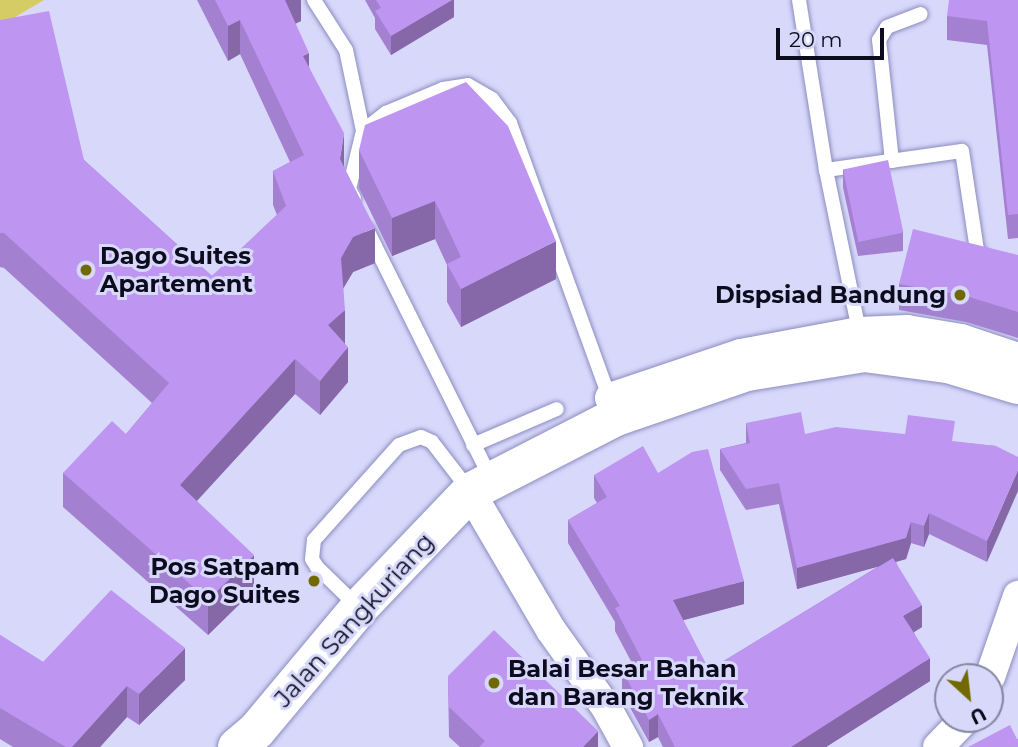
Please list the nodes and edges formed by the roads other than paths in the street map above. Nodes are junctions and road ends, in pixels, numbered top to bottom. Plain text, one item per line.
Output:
1 (314, 0) edge
2 (799, 0) edge
3 (921, 14) dead end
4 (363, 131) junction
5 (892, 161) junction
6 (826, 170) junction
7 (1018, 271) edge
8 (861, 343) junction
9 (1018, 358) edge
10 (1018, 385) edge
11 (613, 407) junction
12 (557, 409) dead end
13 (473, 445) junction
14 (480, 485) junction
15 (1018, 596) edge
16 (359, 608) junction
17 (995, 663) edge
18 (952, 733) edge
19 (237, 747) edge
20 (628, 747) edge
21 (938, 747) edge

1 - 4 lane
2 - 6 lane
3 - 5 lane
4 - 11 lane
4 - 13 lane
5 - 6 lane
5 - 7 lane
6 - 8 lane
8 - 9 street
8 - 10 street, Jalan Sangkuriang
8 - 11 street, Jalan Sangkuriang
11 - 14 street, Jalan Sangkuriang
12 - 13 lane
13 - 14 lane
14 - 16 street, Jalan Sangkuriang
14 - 16 lane
14 - 20 street
15 - 17 street
16 - 19 street, Jalan Sangkuriang
18 - 21 street

